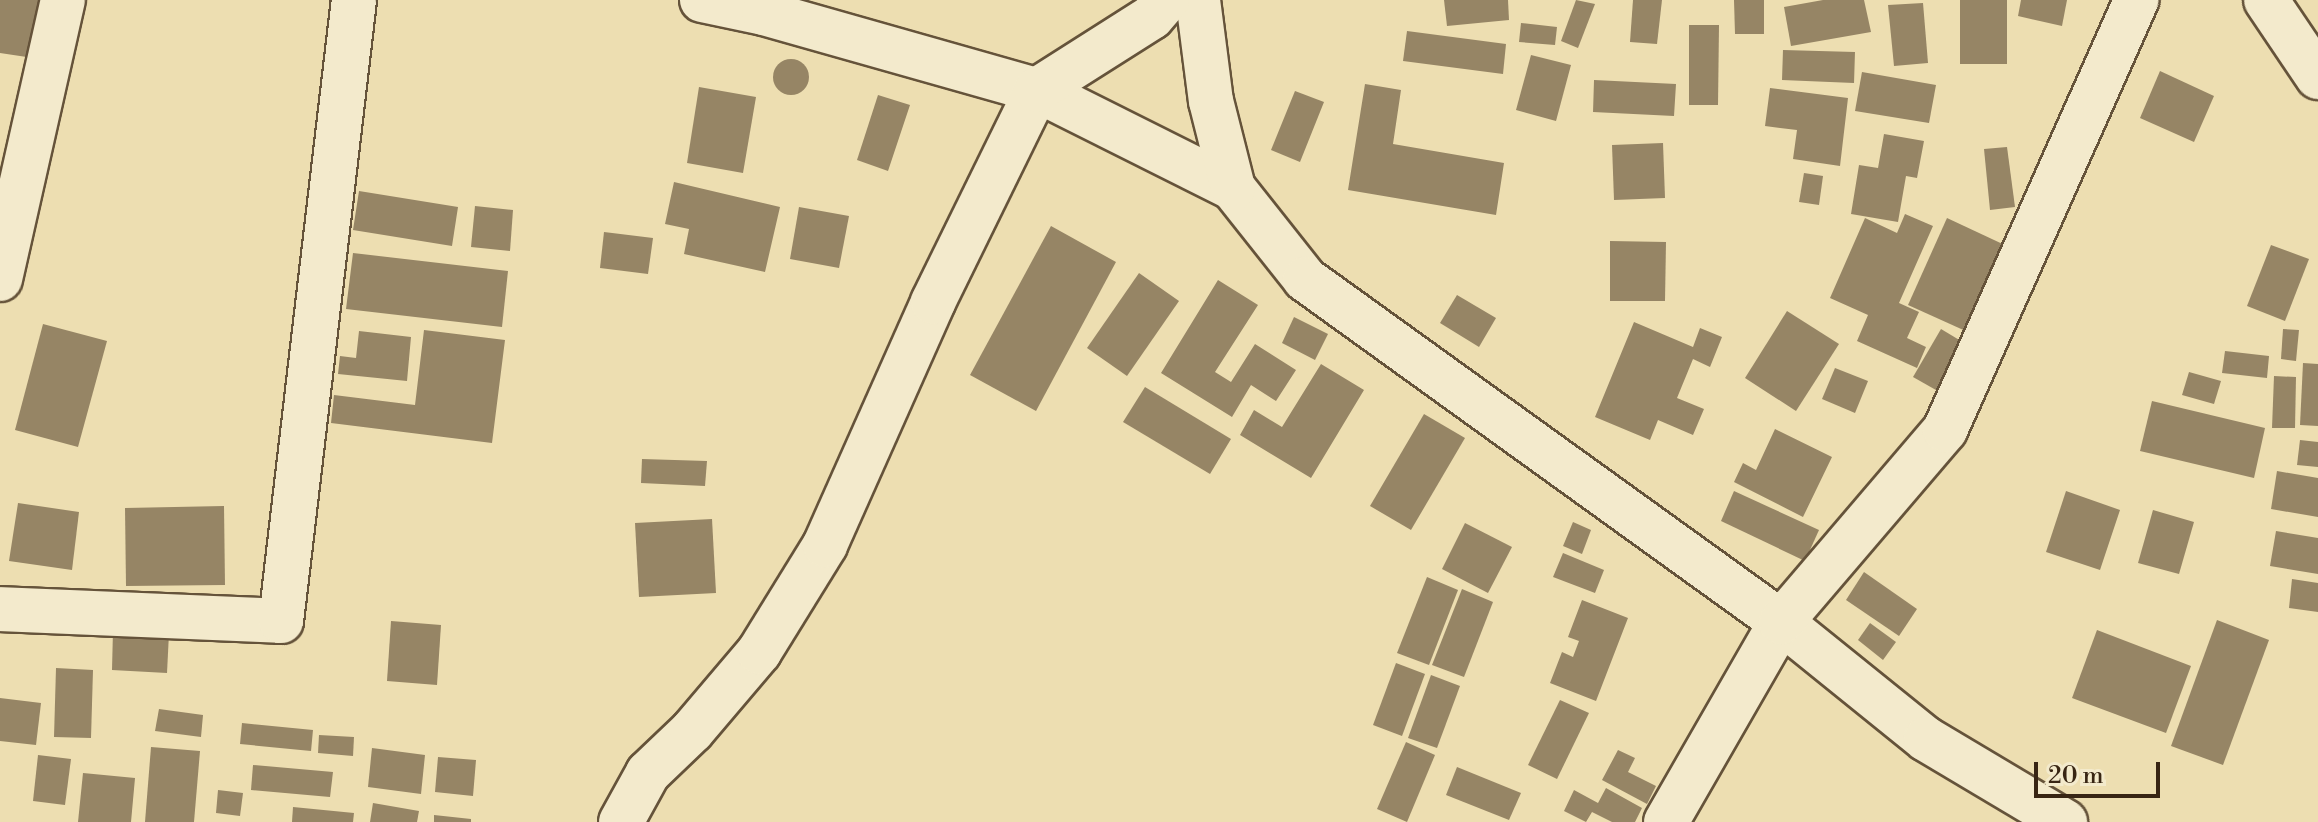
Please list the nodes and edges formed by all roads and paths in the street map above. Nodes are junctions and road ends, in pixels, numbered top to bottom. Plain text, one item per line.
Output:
1 (63, 0) edge
2 (354, 0) edge
3 (702, 0) edge
4 (1167, 0) edge
5 (1198, 0) edge
6 (2136, 0) edge
7 (2266, 0) edge
8 (2318, 77) edge
9 (1037, 90) junction
10 (1233, 188) junction
11 (0, 279) edge
12 (0, 609) edge
13 (1781, 622) junction
14 (621, 822) edge
15 (1666, 822) edge
16 (2065, 822) edge

1 - 11 street
2 - 12 street
3 - 9 street
4 - 9 street
5 - 10 street
6 - 13 street
7 - 8 street
9 - 10 street
9 - 14 street
10 - 13 street
13 - 15 street
13 - 16 street

